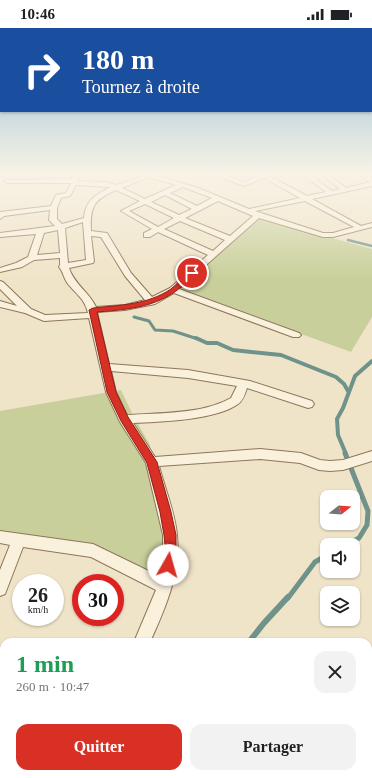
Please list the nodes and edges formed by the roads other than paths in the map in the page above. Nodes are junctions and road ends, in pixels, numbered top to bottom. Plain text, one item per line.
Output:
1 (46, 209) edge
2 (54, 209) edge
3 (89, 209) edge
4 (128, 209) edge
5 (161, 209) edge
6 (196, 209) edge
7 (243, 209) edge
8 (258, 209) edge
9 (324, 209) edge
10 (248, 211) junction
11 (0, 215) edge
12 (258, 215) junction
13 (178, 218) junction
14 (87, 219) junction
15 (372, 225) edge
16 (60, 227) junction
17 (360, 228) junction
18 (157, 229) junction
19 (41, 231) junction
20 (87, 233) junction
21 (0, 235) edge
22 (146, 235) dead end
23 (230, 239) junction
24 (213, 254) junction
25 (64, 255) junction
26 (32, 258) junction
27 (63, 267) junction
28 (0, 270) edge
29 (0, 284) edge
30 (173, 290) junction
31 (152, 302) junction
32 (0, 304) edge
33 (28, 311) junction
34 (93, 313) junction
35 (296, 335) dead end
36 (106, 367) junction
37 (243, 384) junction
38 (308, 404) dead end
39 (124, 419) junction
40 (372, 456) edge
41 (152, 462) junction
42 (0, 536) edge
43 (19, 540) junction
44 (164, 587) junction
45 (0, 589) edge
46 (144, 638) edge

1 - 11 street
2 - 16 street
3 - 14 street
4 - 18 street
5 - 13 street
6 - 13 street
7 - 10 street
8 - 10 street
9 - 17 street
10 - 12 street
12 - 17 street
12 - 23 street
13 - 18 street
13 - 23 street
14 - 16 street
14 - 20 street
15 - 17 street
16 - 19 street
16 - 25 street
18 - 22 street
18 - 24 street
19 - 21 street
19 - 26 street
20 - 27 street
20 - 31 street
23 - 24 street
24 - 30 street
25 - 26 street
25 - 27 street
26 - 28 street
27 - 34 street
29 - 33 street
30 - 31 street
30 - 35 street
31 - 34 street
32 - 33 street
33 - 34 street
34 - 36 street
36 - 37 street
36 - 39 street
37 - 38 street
37 - 39 street
39 - 41 street
40 - 41 street
41 - 44 street
42 - 43 street
43 - 44 street
43 - 45 street
44 - 46 street

